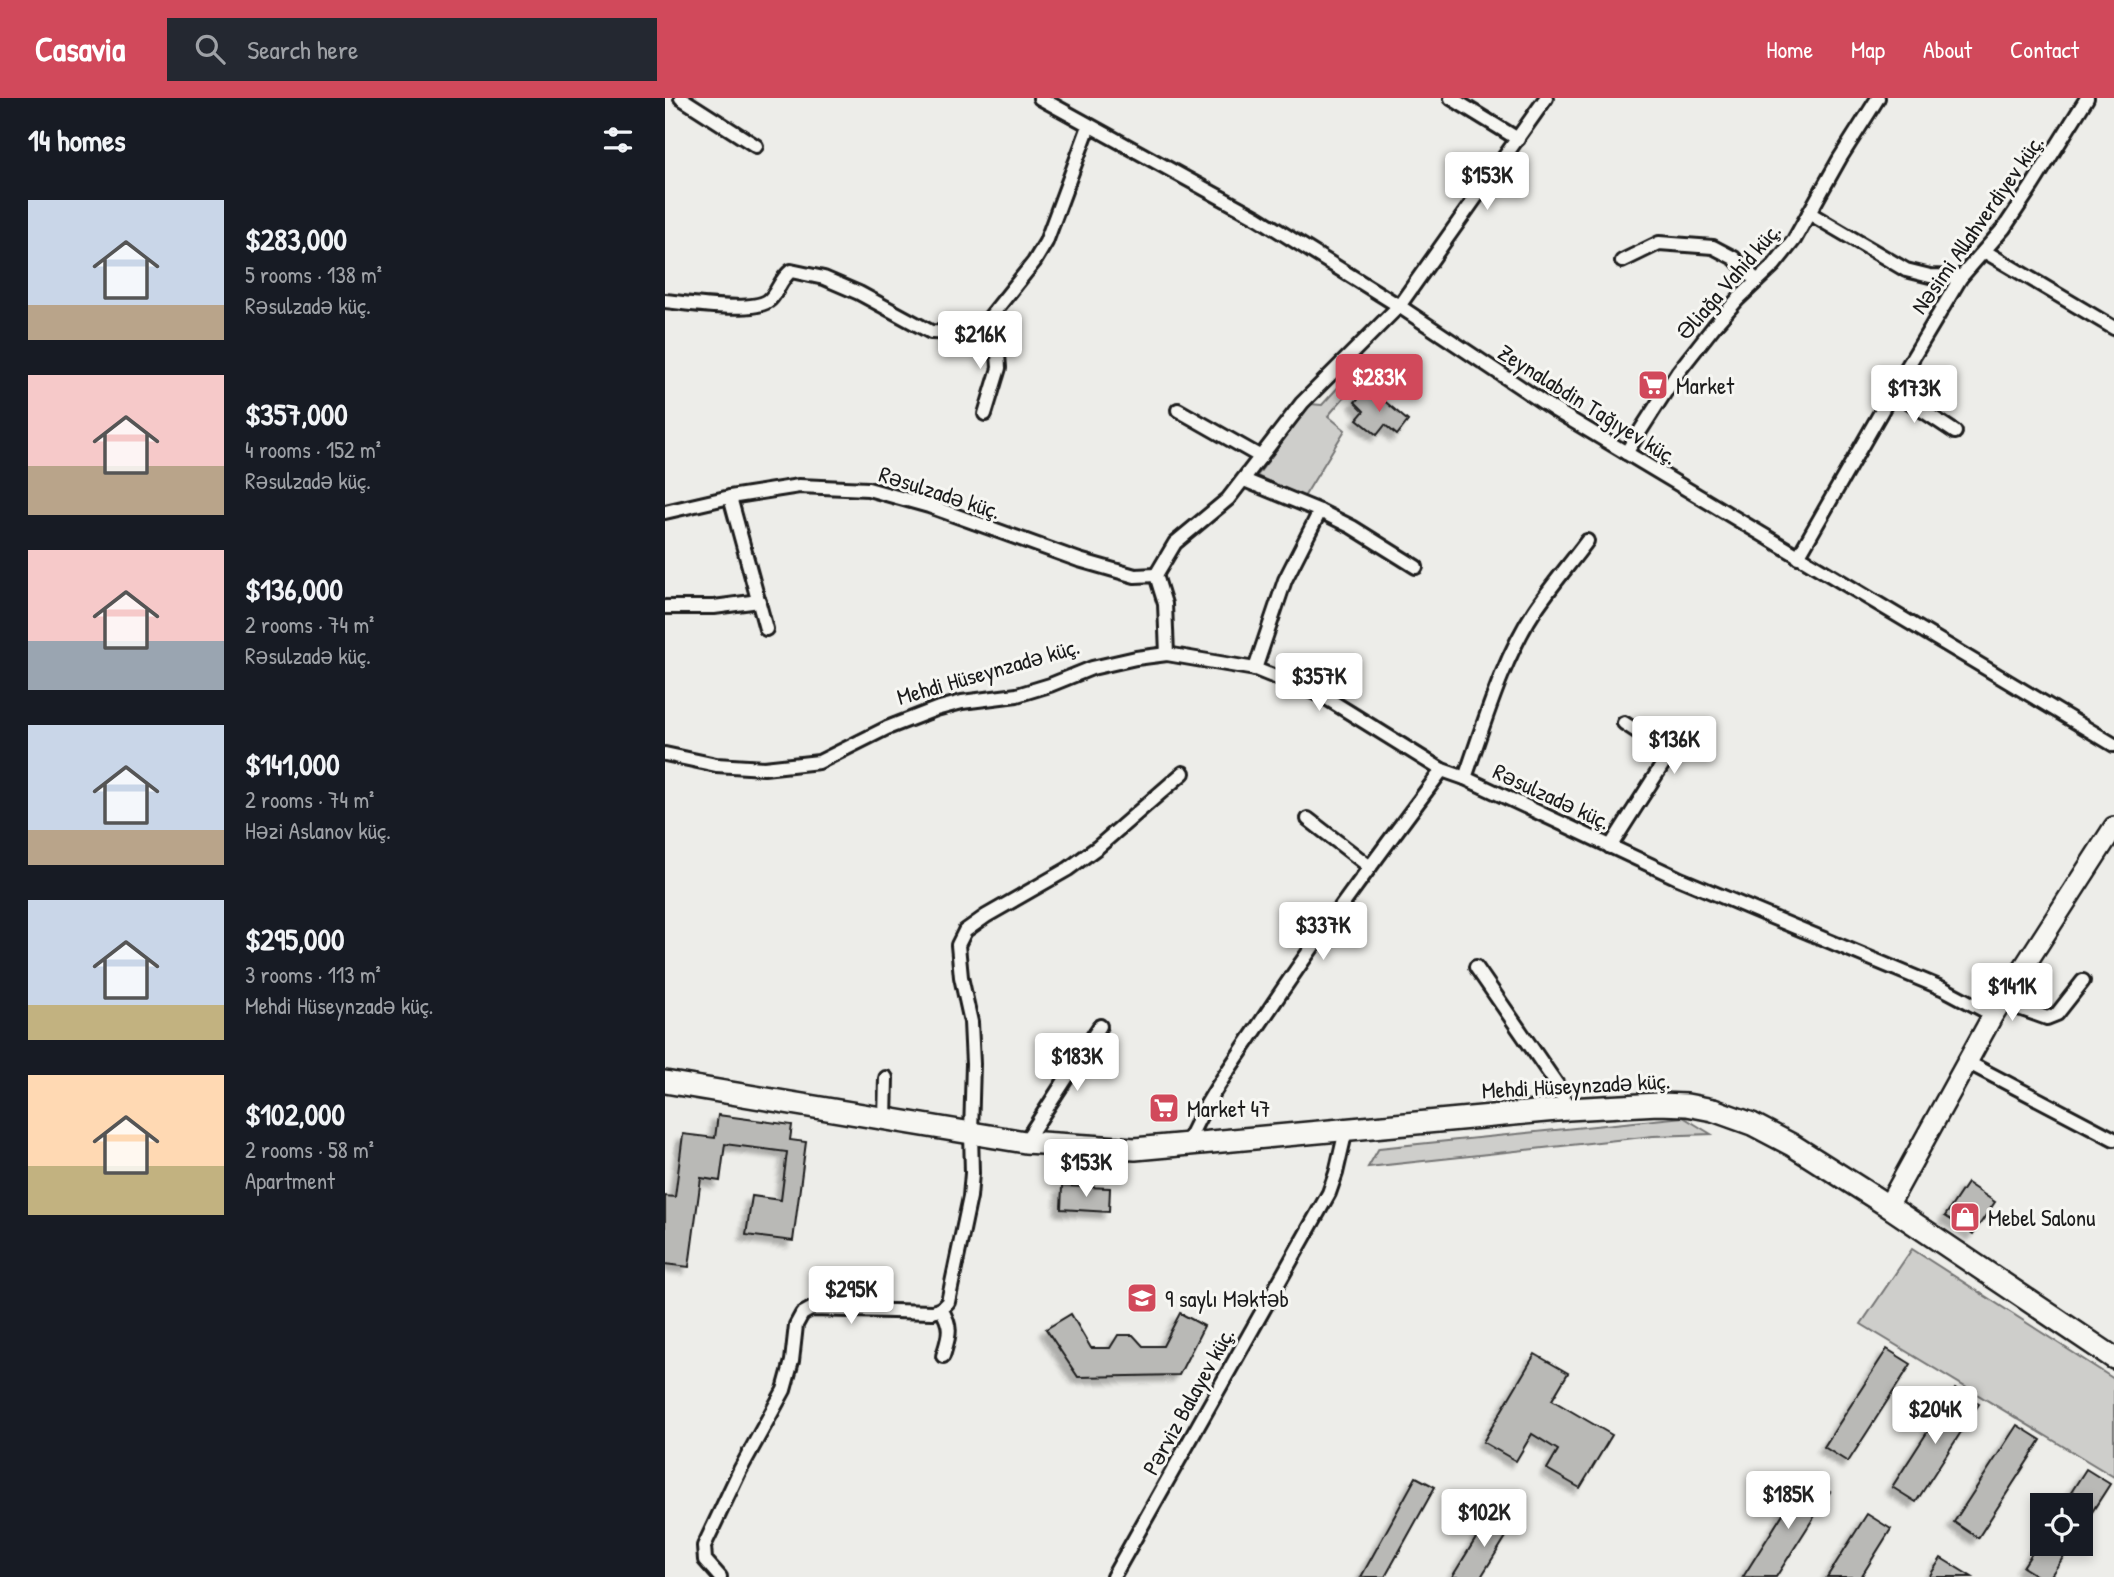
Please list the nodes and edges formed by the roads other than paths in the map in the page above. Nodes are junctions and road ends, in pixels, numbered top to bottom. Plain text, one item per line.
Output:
1 (681, 98) edge
2 (1040, 98) edge
3 (1451, 98) edge
4 (1546, 98) edge
5 (1878, 98) edge
6 (2087, 98) edge
7 (1089, 126) junction
8 (1518, 139) junction
9 (756, 146) dead end
10 (1809, 213) junction
11 (1985, 251) junction
12 (1622, 261) dead end
13 (1961, 277) junction
14 (1757, 281) junction
15 (665, 300) edge
16 (1399, 306) junction
17 (982, 327) junction
18 (2114, 328) edge
19 (1893, 391) junction
20 (1178, 410) dead end
21 (985, 414) dead end
22 (1955, 432) dead end
23 (1626, 453) junction
24 (1261, 457) junction
25 (1244, 480) junction
26 (730, 498) junction
27 (1319, 511) junction
28 (665, 512) edge
29 (1587, 541) dead end
30 (1798, 557) junction
31 (1416, 567) dead end
32 (1156, 575) junction
33 (759, 601) junction
34 (665, 607) edge
35 (766, 629) dead end
36 (1167, 654) junction
37 (1255, 670) junction
38 (1624, 723) dead end
39 (2114, 745) edge
40 (665, 754) edge
41 (1442, 770) junction
42 (1184, 773) dead end
43 (1465, 778) junction
44 (1308, 819) dead end
45 (2114, 827) edge
46 (1610, 846) junction
47 (1370, 867) junction
48 (1476, 967) dead end
49 (2083, 981) dead end
50 (1998, 1009) junction
51 (1100, 1026) dead end
52 (1967, 1062) junction
53 (886, 1078) dead end
54 (665, 1082) edge
55 (1568, 1109) junction
56 (885, 1119) junction
57 (1346, 1130) junction
58 (971, 1133) junction
59 (2114, 1139) edge
60 (1025, 1142) junction
61 (1186, 1146) junction
62 (1888, 1206) junction
63 (941, 1309) junction
64 (943, 1356) dead end
65 (2114, 1358) edge
66 (720, 1577) edge
67 (1113, 1577) edge

1 - 9 street
2 - 7 street, Zeynalabdin Tağıyev küç.
3 - 8 street
4 - 8 street
5 - 10 street, Əliağa Vahid küç.
6 - 11 street, Nəsimi Allahverdiyev küç.
7 - 16 street, Zeynalabdin Tağıyev küç.
7 - 17 street
8 - 16 street
10 - 13 street
10 - 14 street, Əliağa Vahid küç.
11 - 13 street, Nəsimi Allahverdiyev küç.
11 - 18 street
12 - 14 street
13 - 19 street, Nəsimi Allahverdiyev küç.
14 - 23 street, Əliağa Vahid küç.
15 - 17 street
16 - 23 street, Zeynalabdin Tağıyev küç.
16 - 24 street
17 - 21 street
19 - 22 street
19 - 30 street, Nəsimi Allahverdiyev küç.
20 - 24 street
23 - 30 street, Zeynalabdin Tağıyev küç.
24 - 25 street
25 - 27 street
25 - 32 street
26 - 28 street, Rəsulzadə küç.
26 - 32 street, Rəsulzadə küç.
26 - 33 street
27 - 31 street
27 - 37 street
29 - 43 street
30 - 39 street, Zeynalabdin Tağıyev küç.
32 - 36 street
33 - 34 street
33 - 35 street
36 - 37 street, Rəsulzadə küç.
36 - 40 street, Mehdi Hüseynzadə küç.
37 - 41 street, Rəsulzadə küç.
38 - 46 street
41 - 43 street, Rəsulzadə küç.
41 - 47 street
42 - 58 street
43 - 46 street, Rəsulzadə küç.
44 - 47 street
45 - 50 main road
46 - 50 street, Rəsulzadə küç.
47 - 61 street
48 - 55 street
49 - 50 street, Rəsulzadə küç.
50 - 52 main road
51 - 60 street
52 - 59 street
52 - 62 main road
53 - 56 street
54 - 56 main road, Mehdi Hüseynzadə küç.
55 - 57 main road, Mehdi Hüseynzadə küç.
55 - 62 main road, Mehdi Hüseynzadə küç.
56 - 58 main road, Mehdi Hüseynzadə küç.
57 - 61 main road, Mehdi Hüseynzadə küç.
57 - 67 street, Pərviz Balayev küç.
58 - 60 main road, Mehdi Hüseynzadə küç.
58 - 63 street
60 - 61 main road, Mehdi Hüseynzadə küç.
62 - 65 main road, Mehdi Hüseynzadə küç.
63 - 64 street
63 - 66 street

